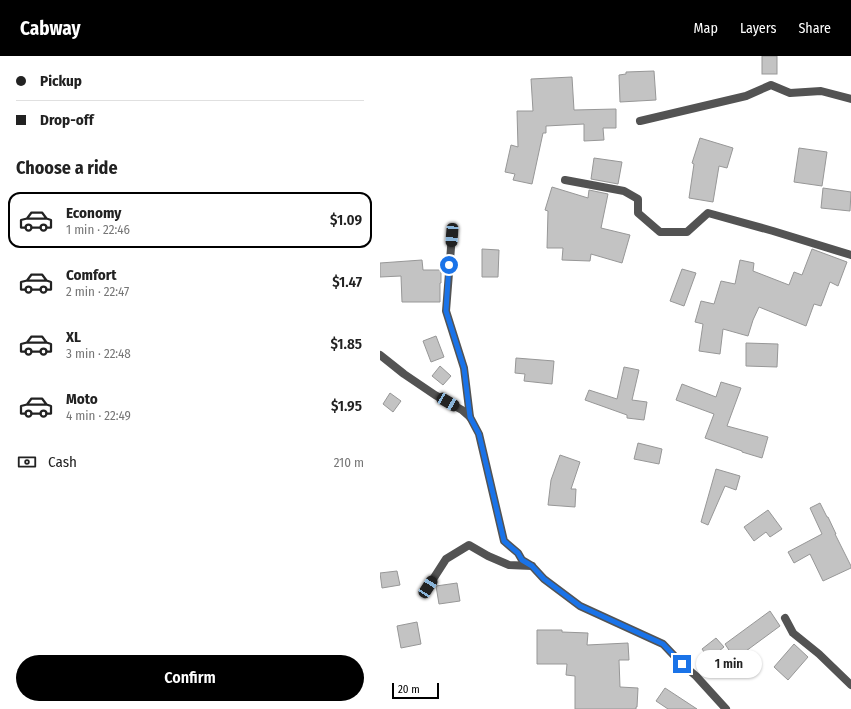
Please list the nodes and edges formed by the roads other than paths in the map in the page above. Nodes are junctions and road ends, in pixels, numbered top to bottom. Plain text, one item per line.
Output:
1 (851, 99) edge
2 (640, 121) dead end
3 (565, 180) dead end
4 (452, 235) dead end
5 (851, 255) edge
6 (380, 355) edge
7 (470, 417) junction
8 (532, 566) junction
9 (428, 587) dead end
10 (784, 618) dead end
11 (851, 685) edge
12 (726, 709) edge

1 - 2 street
3 - 5 street
4 - 7 street
6 - 7 street
7 - 8 street
8 - 9 street
8 - 12 street
10 - 11 street

